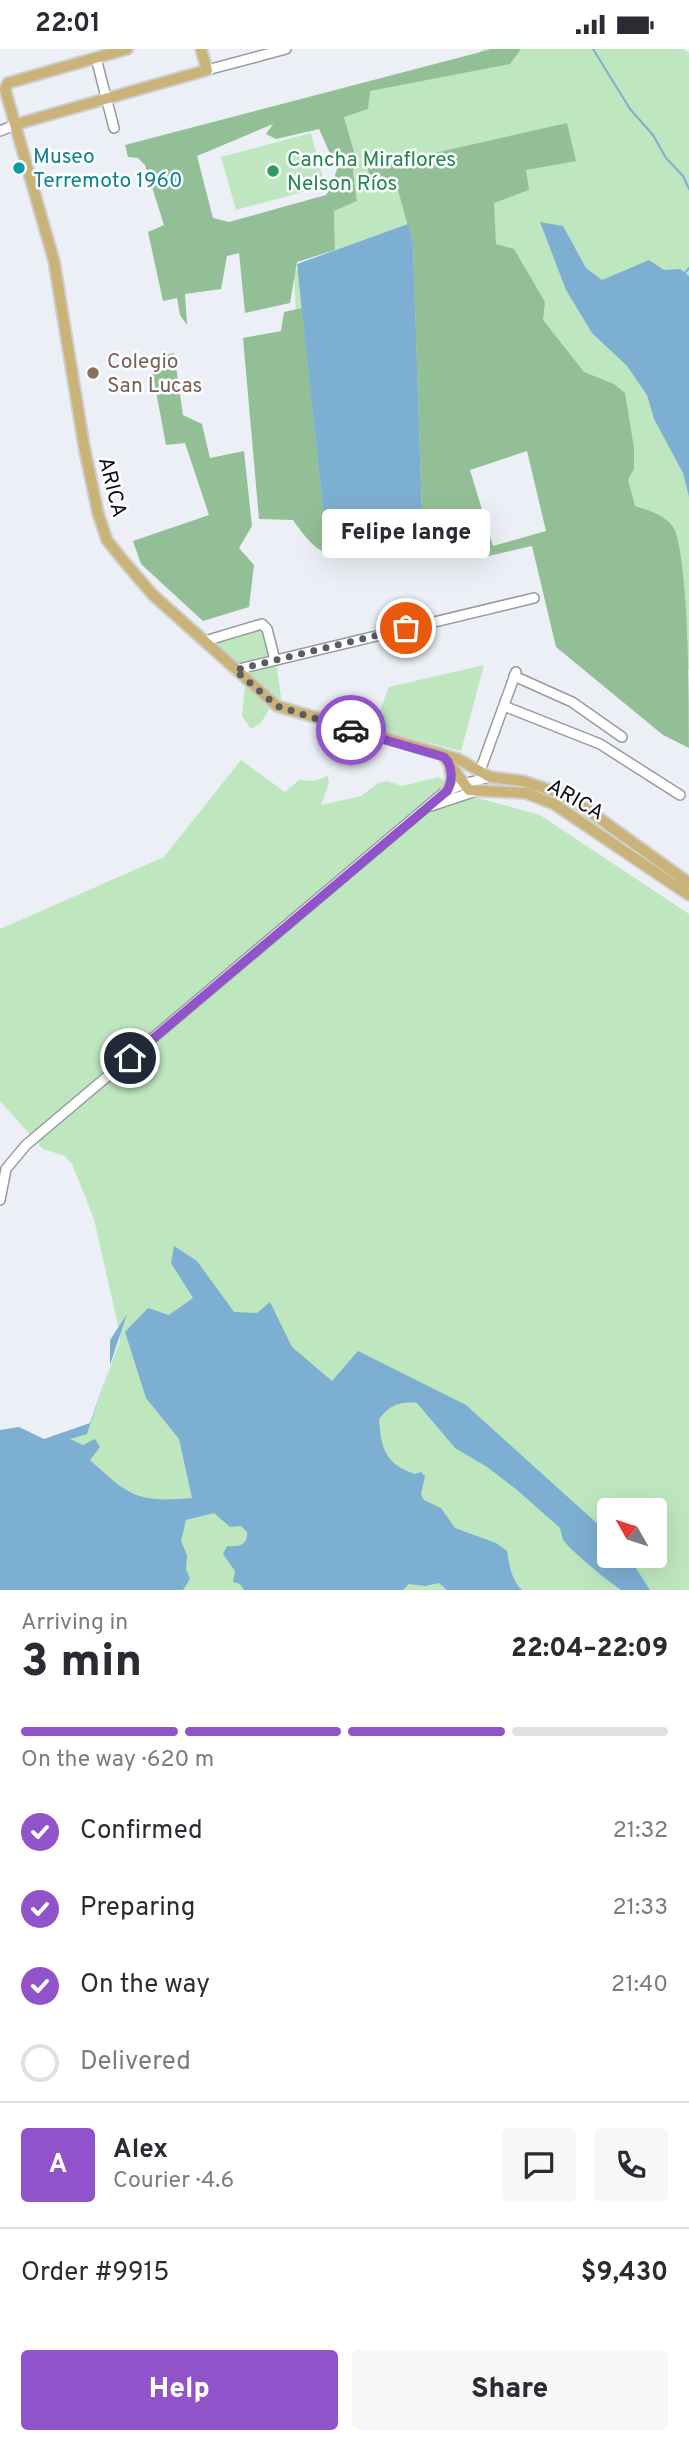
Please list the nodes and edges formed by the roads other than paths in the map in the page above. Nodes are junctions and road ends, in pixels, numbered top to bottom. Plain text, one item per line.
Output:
1 (127, 49) edge
2 (201, 49) edge
3 (286, 49) edge
4 (96, 58) junction
5 (207, 71) junction
6 (108, 98) junction
7 (17, 124) junction
8 (114, 128) dead end
9 (0, 131) edge
10 (534, 598) dead end
11 (205, 641) junction
12 (275, 660) junction
13 (235, 670) junction
14 (505, 706) junction
15 (622, 737) dead end
16 (446, 759) junction
17 (485, 774) junction
18 (463, 783) junction
19 (447, 791) junction
20 (473, 792) junction
21 (680, 795) dead end
22 (430, 807) junction
23 (689, 883) edge
24 (689, 895) edge
25 (0, 1200) edge

1 - 4 main road
2 - 5 main road
3 - 5 street
4 - 6 street
4 - 7 main road, ARICA
5 - 6 main road
6 - 7 main road
6 - 8 street
7 - 9 street
7 - 11 main road, ARICA
10 - 12 street
11 - 12 street
11 - 13 main road, ARICA
12 - 13 street
13 - 16 main road, ARICA
14 - 15 street
14 - 17 street
14 - 21 street
16 - 17 main road, ARICA
16 - 18 main road
16 - 19 main road
17 - 18 street
17 - 23 main road, ARICA
18 - 19 street
18 - 20 main road
19 - 22 street
20 - 22 street
20 - 24 main road, ARICA
22 - 25 street

